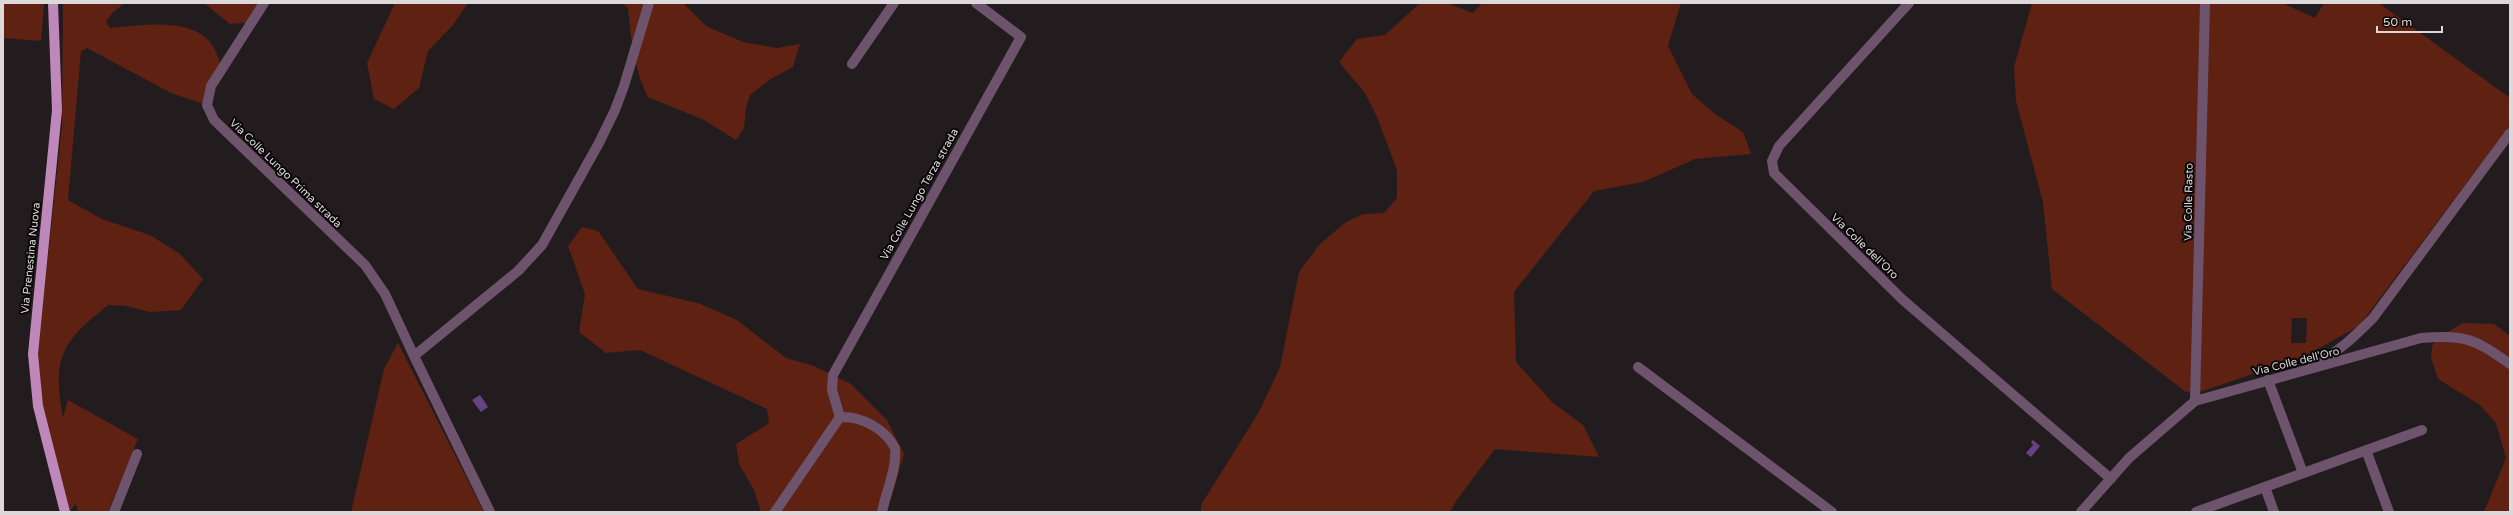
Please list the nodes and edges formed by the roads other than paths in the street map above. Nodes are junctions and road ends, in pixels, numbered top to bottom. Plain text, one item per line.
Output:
1 (53, 3) edge
2 (264, 3) edge
3 (649, 3) edge
4 (894, 3) edge
5 (976, 3) edge
6 (1909, 3) edge
7 (2205, 3) edge
8 (852, 64) dead end
9 (2510, 133) edge
10 (414, 356) junction
11 (2510, 364) edge
12 (1638, 367) dead end
13 (2289, 374) junction
14 (2268, 380) junction
15 (2195, 401) junction
16 (840, 417) junction
17 (2422, 430) dead end
18 (2366, 450) junction
19 (137, 454) dead end
20 (2303, 473) junction
21 (2111, 479) junction
22 (2265, 487) junction
23 (65, 512) edge
24 (114, 512) edge
25 (490, 512) edge
26 (775, 512) edge
27 (882, 512) edge
28 (1832, 512) edge
29 (2080, 512) edge
30 (2196, 512) edge
31 (2274, 512) edge
32 (2390, 512) edge

1 - 23 main road, Via Prenestina Nuova
2 - 10 street, Via Colle Lungo Prima strada
3 - 10 street
4 - 8 street
5 - 16 street, Via Colle Lungo Terza strada
6 - 21 street, Via Colle dell'Oro
7 - 15 street, Via Colle Rasto
9 - 13 street
10 - 25 street, Via Colle Lungo Prima strada
11 - 13 street, Via Colle dell'Oro
12 - 28 street
13 - 14 street, Via Colle dell'Oro
14 - 15 street, Via Colle dell'Oro
14 - 20 street
15 - 21 street, Via Colle dell'Oro
16 - 26 street
16 - 27 street
17 - 18 street
18 - 20 street
18 - 32 street
19 - 24 street
20 - 22 street
21 - 29 street, Via Colle dell'Oro
22 - 30 street
22 - 31 street

